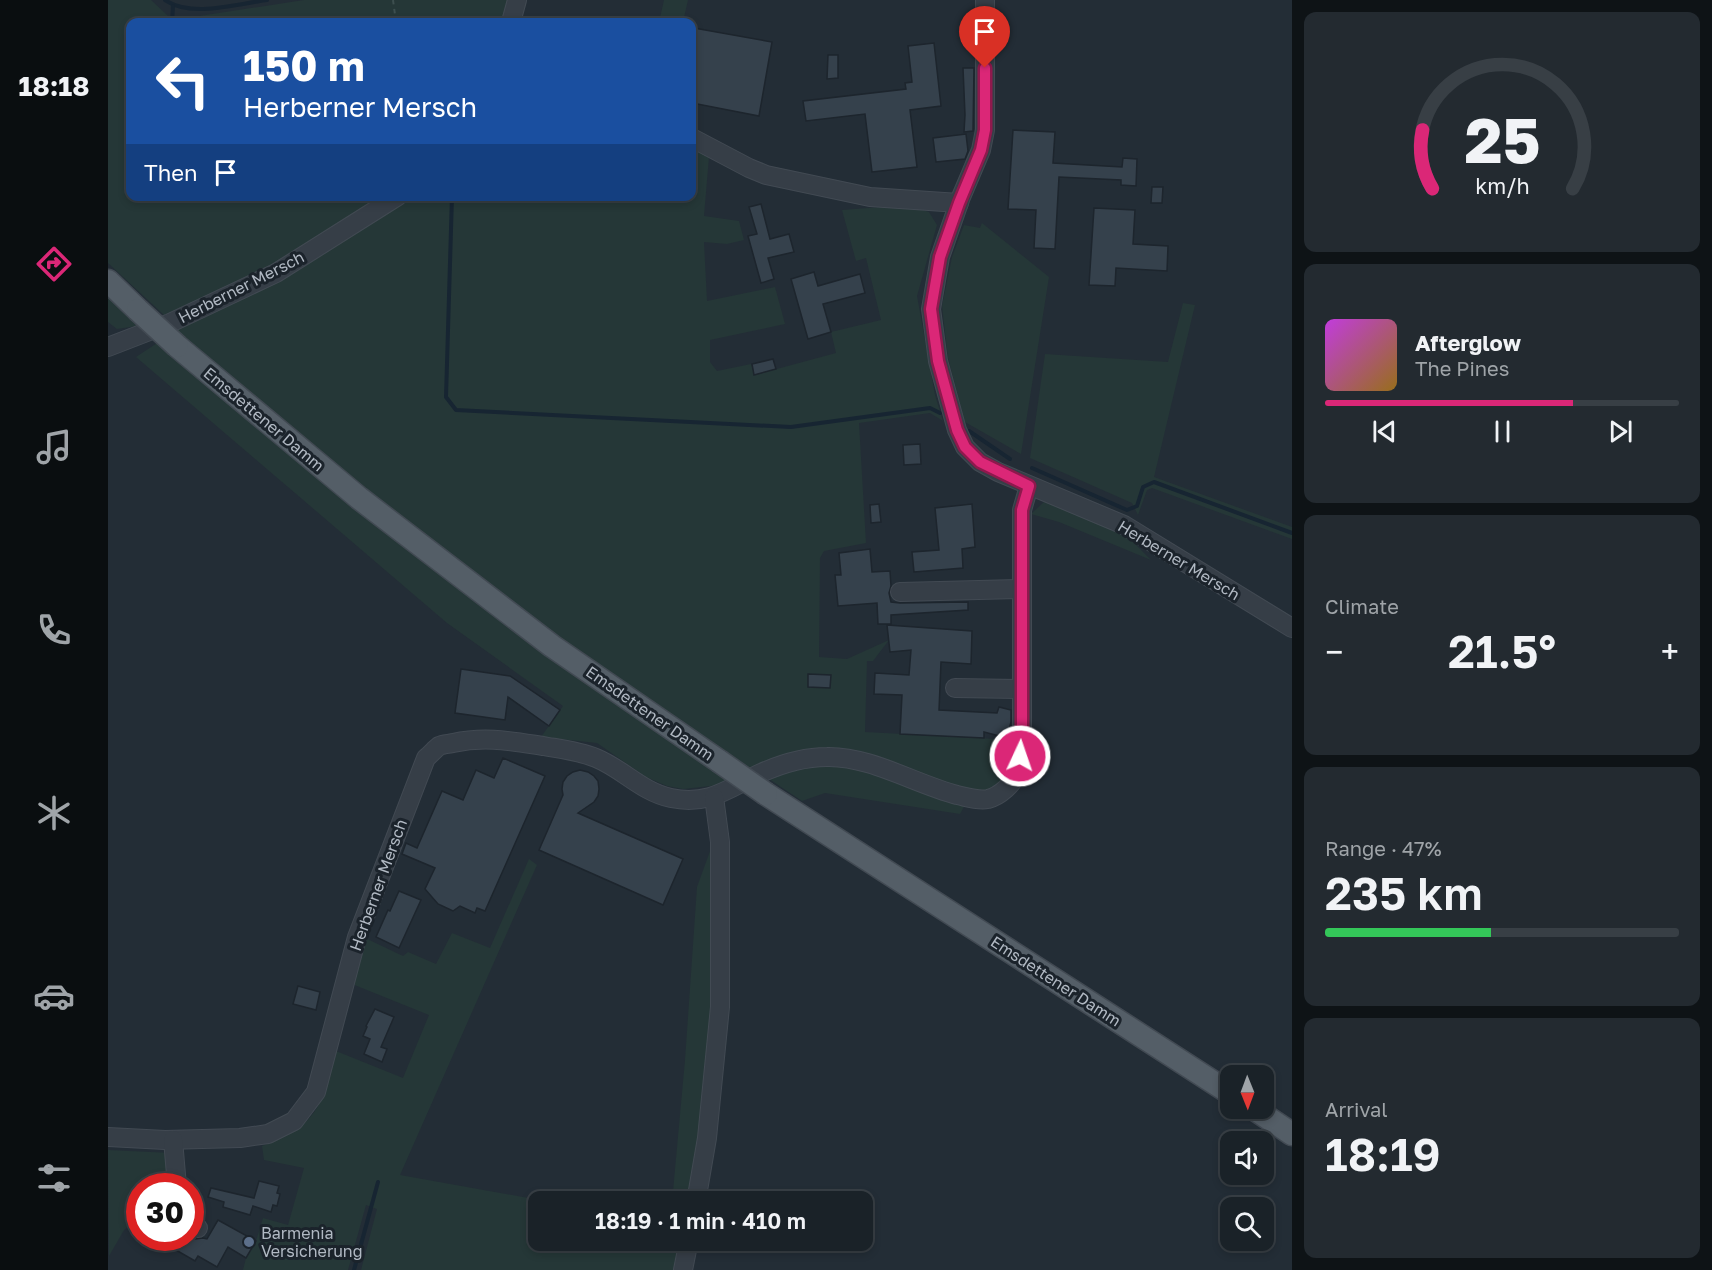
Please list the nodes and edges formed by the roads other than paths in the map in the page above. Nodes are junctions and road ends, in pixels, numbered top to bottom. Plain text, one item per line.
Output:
1 (517, 0) edge
2 (985, 0) edge
3 (512, 18) edge
4 (696, 140) edge
5 (390, 201) edge
6 (959, 203) junction
7 (108, 281) edge
8 (108, 347) edge
9 (1029, 486) junction
10 (1022, 589) junction
11 (900, 592) dead end
12 (1292, 628) edge
13 (956, 688) dead end
14 (1021, 689) junction
15 (714, 797) junction
16 (1220, 1088) edge
17 (1270, 1119) edge
18 (1292, 1134) edge
19 (108, 1137) edge
20 (173, 1140) junction
21 (176, 1173) edge
22 (698, 1191) edge
23 (687, 1251) edge
24 (683, 1270) edge

1 - 3 street
2 - 6 street, Herberner Mersch
4 - 6 street
5 - 8 street, Herberner Mersch
6 - 9 street, Herberner Mersch
7 - 16 main road, Emsdettener Damm, bridge
9 - 10 street, Herberner Mersch
9 - 12 street, Herberner Mersch
10 - 11 street
10 - 14 street, Herberner Mersch
13 - 14 street
14 - 15 street, Herberner Mersch
15 - 20 street, Herberner Mersch
15 - 22 street
17 - 18 main road
19 - 20 street, Herberner Mersch
20 - 21 street
23 - 24 street

